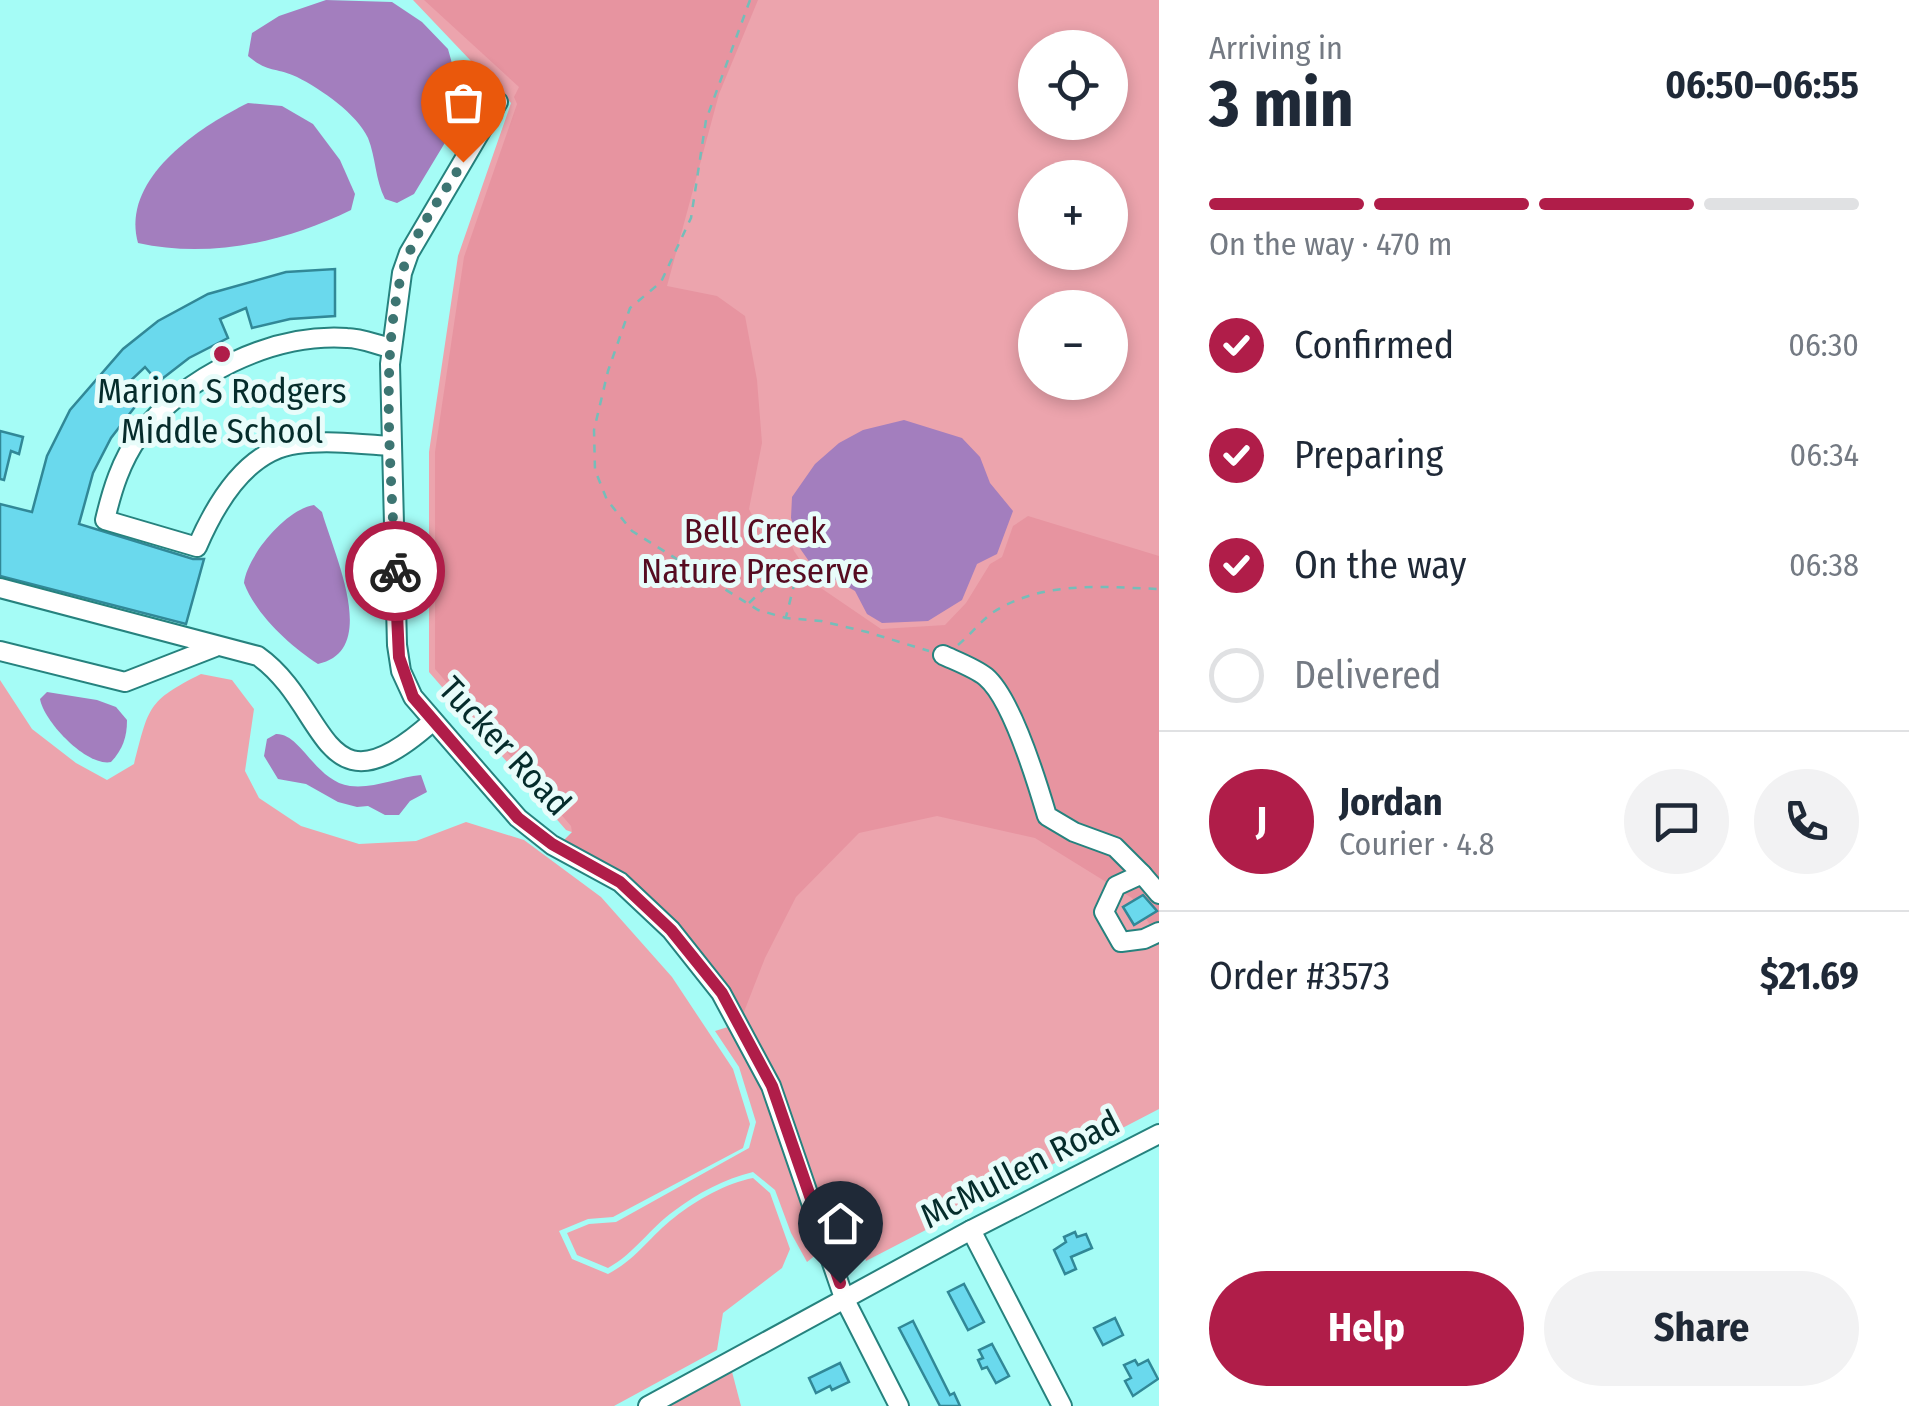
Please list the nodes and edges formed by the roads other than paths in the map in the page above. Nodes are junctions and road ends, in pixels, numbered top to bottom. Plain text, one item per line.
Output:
1 (498, 102) dead end
2 (391, 348) junction
3 (392, 446) junction
4 (0, 588) edge
5 (220, 645) junction
6 (0, 651) edge
7 (943, 655) road end
8 (433, 722) junction
9 (1142, 874) junction
10 (1159, 894) edge
11 (1159, 932) edge
12 (1159, 1134) edge
13 (971, 1230) junction
14 (844, 1298) junction
15 (648, 1406) edge
16 (899, 1406) edge
17 (1062, 1406) edge

1 - 2 street, Tucker Road
2 - 3 street, Tucker Road
2 - 3 street
3 - 8 street, Tucker Road
4 - 5 street
5 - 6 street
5 - 8 street
7 - 9 street
8 - 14 street, Tucker Road
9 - 10 street
9 - 11 street
12 - 13 street, McMullen Road
13 - 14 street, McMullen Road
13 - 17 street
14 - 15 street, McMullen Road
14 - 16 street, Tucker Road

